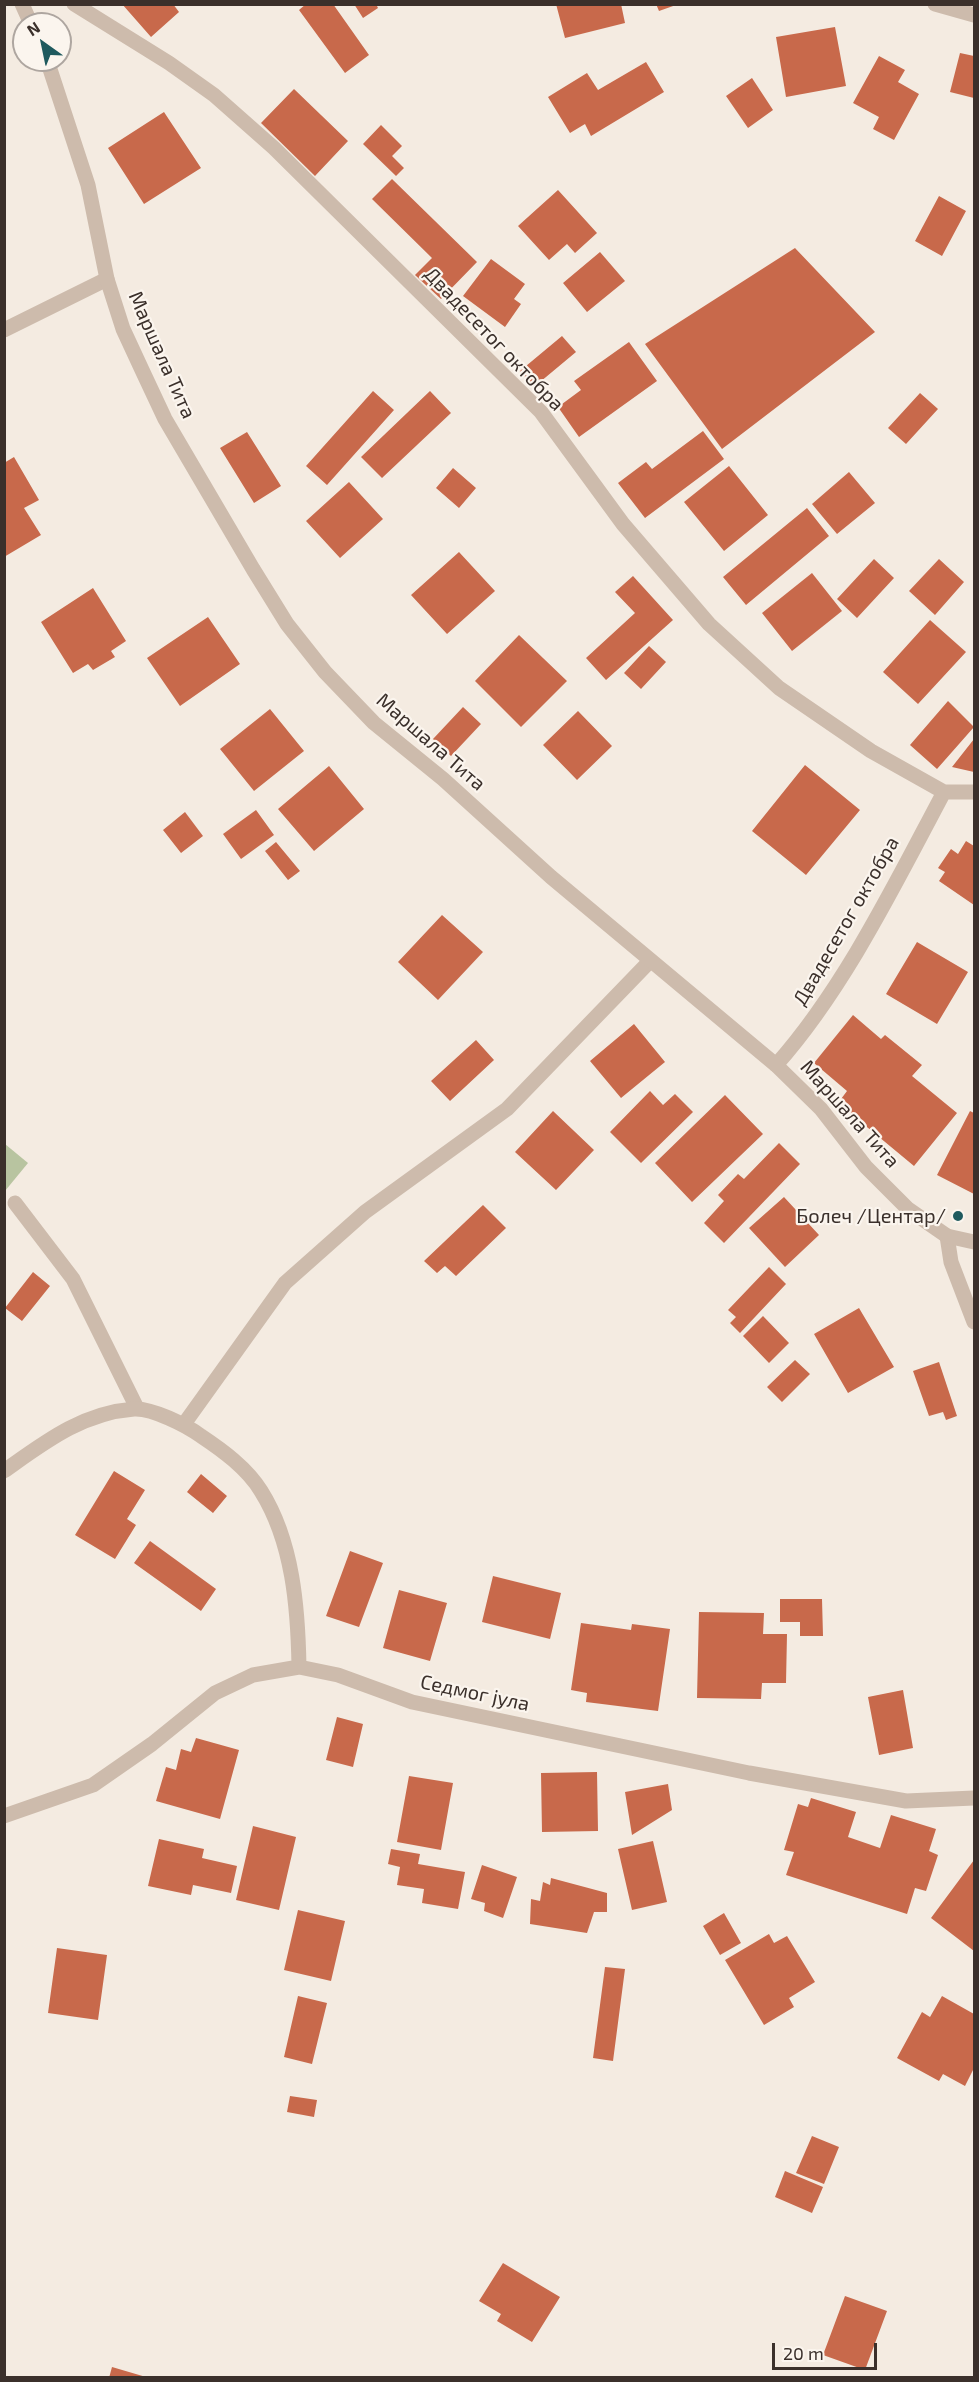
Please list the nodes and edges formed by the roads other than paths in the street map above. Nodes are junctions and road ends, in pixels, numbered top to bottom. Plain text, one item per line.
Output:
1 (74, 4) edge
2 (935, 4) edge
3 (975, 15) edge
4 (51, 72) edge
5 (108, 279) junction
6 (4, 330) edge
7 (944, 792) junction
8 (975, 792) edge
9 (650, 961) junction
10 (776, 1065) junction
11 (15, 1203) dead end
12 (947, 1236) junction
13 (975, 1242) edge
14 (975, 1322) edge
15 (136, 1408) junction
16 (184, 1424) junction
17 (4, 1471) edge
18 (299, 1667) junction
19 (975, 1798) edge
20 (4, 1816) edge

1 - 7 street, Двадесетог октобра
2 - 3 street
4 - 5 street, Маршала Тита
5 - 6 street
5 - 9 street, Маршала Тита
7 - 8 street, Двадесетог октобра
7 - 10 street, Двадесетог октобра
9 - 10 street, Маршала Тита
9 - 16 street
10 - 12 street, Маршала Тита
11 - 15 street
12 - 13 street
12 - 14 street
15 - 16 street
15 - 17 street
16 - 18 street
18 - 19 street, Седмог јула
18 - 20 street, Седмог јула

